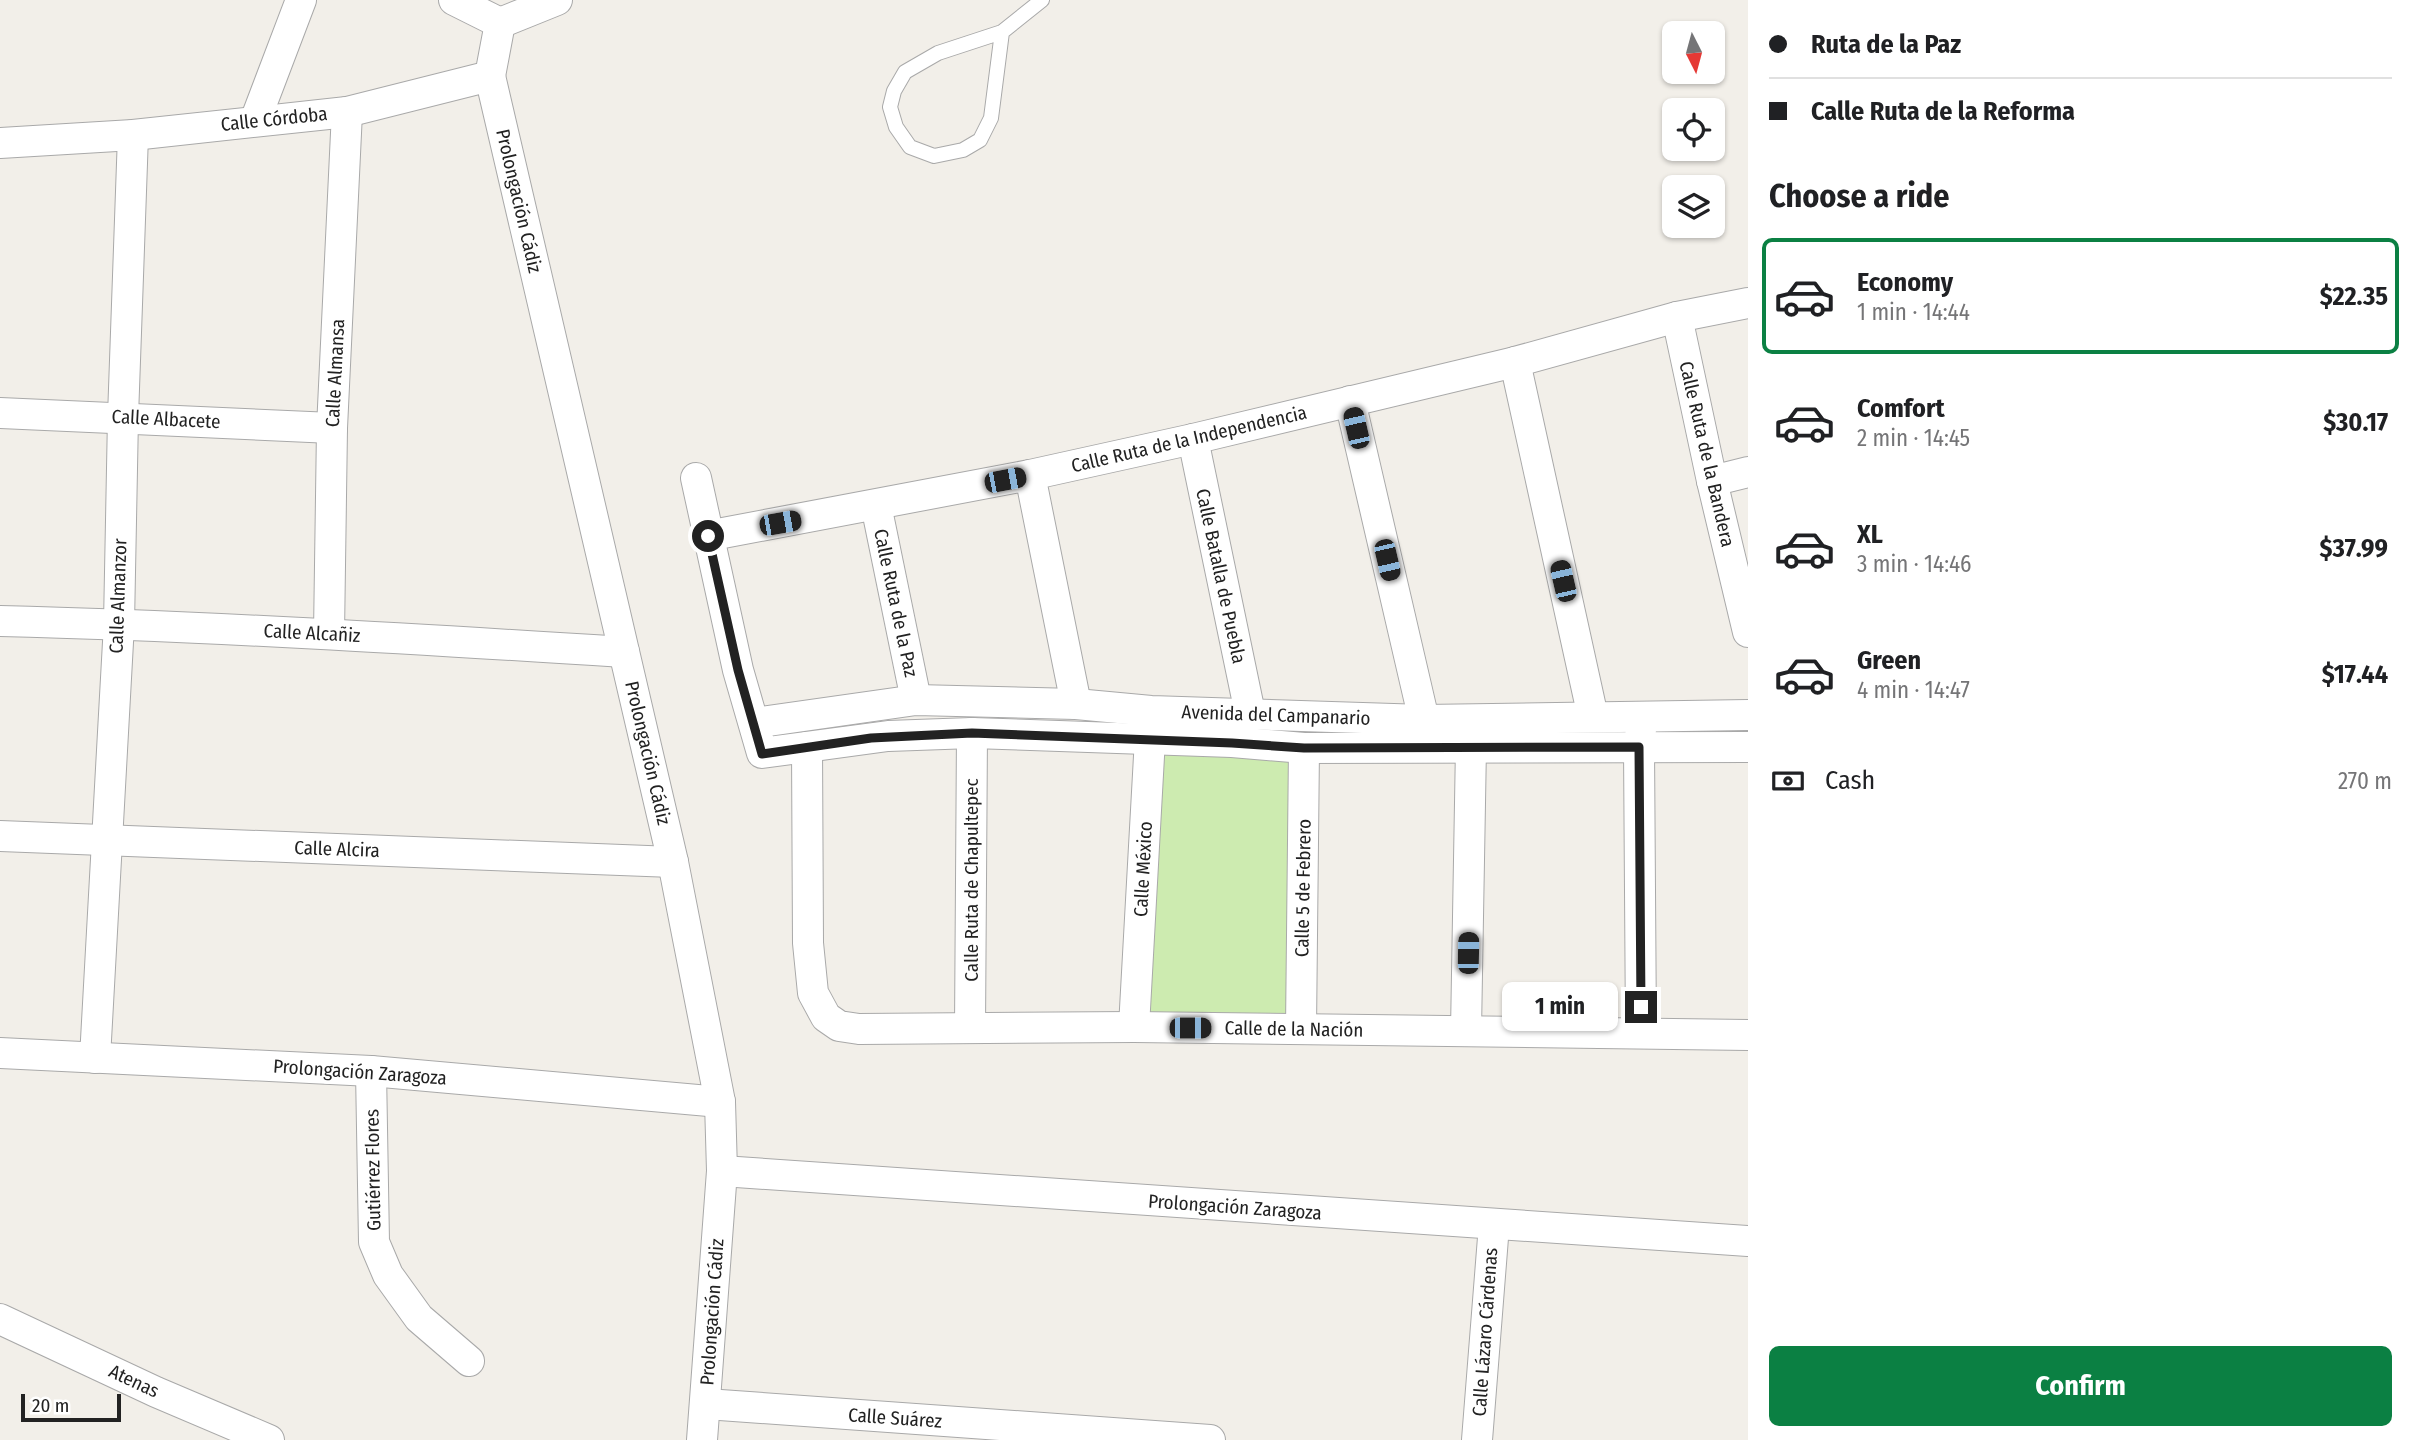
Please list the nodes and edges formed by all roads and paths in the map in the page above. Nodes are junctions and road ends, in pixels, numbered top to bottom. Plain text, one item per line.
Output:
1 (301, 0) edge
2 (454, 0) edge
3 (556, 0) edge
4 (1042, 0) edge
5 (500, 23) junction
6 (1002, 32) junction
7 (490, 76) junction
8 (347, 112) junction
9 (255, 121) junction
10 (133, 135) junction
11 (0, 142) edge
12 (1748, 303) edge
13 (1677, 317) junction
14 (1515, 362) junction
15 (1350, 401) junction
16 (0, 413) edge
17 (123, 417) junction
18 (332, 428) junction
19 (1193, 439) junction
20 (1748, 472) edge
21 (1030, 475) junction
22 (696, 478) dead end
23 (1712, 481) junction
24 (876, 505) junction
25 (708, 536) junction
26 (0, 621) edge
27 (118, 624) junction
28 (1748, 632) edge
29 (329, 634) junction
30 (624, 652) junction
31 (916, 700) junction
32 (1076, 704) junction
33 (1250, 713) junction
34 (1642, 715) junction
35 (1748, 715) edge
36 (1593, 717) junction
37 (1424, 719) junction
38 (754, 723) junction
39 (1151, 725) junction
40 (972, 733) junction
41 (1471, 746) junction
42 (807, 747) junction
43 (1639, 747) junction
44 (1748, 747) edge
45 (1304, 748) junction
46 (0, 836) edge
47 (106, 841) junction
48 (673, 862) junction
49 (1134, 1027) junction
50 (970, 1028) junction
51 (1301, 1028) junction
52 (1466, 1031) junction
53 (1641, 1033) junction
54 (1748, 1035) edge
55 (0, 1053) edge
56 (95, 1058) junction
57 (371, 1071) junction
58 (720, 1102) junction
59 (722, 1171) junction
60 (1494, 1225) junction
61 (1748, 1241) edge
62 (0, 1319) edge
63 (468, 1361) dead end
64 (706, 1404) junction
65 (269, 1440) edge
66 (702, 1440) edge
67 (1210, 1440) edge
68 (1477, 1440) edge

1 - 9 street
2 - 5 street
3 - 5 street
4 - 6 lane
5 - 7 street
6 - 6 lane
7 - 8 street, Calle Córdoba
7 - 30 street, Prolongación Cádiz
8 - 9 street, Calle Córdoba
8 - 18 street, Calle Almansa
9 - 10 street, Calle Córdoba
10 - 11 street, Calle Córdoba
10 - 17 street, Calle Almanzor
12 - 13 street, Calle Ruta de la Independencia
13 - 14 street, Calle Ruta de la Independencia
13 - 23 street, Calle Ruta de la Bandera
14 - 15 street, Calle Ruta de la Independencia
14 - 36 street
15 - 19 street, Calle Ruta de la Independencia
15 - 37 street
16 - 17 street, Calle Albacete
17 - 18 street, Calle Albacete
17 - 27 street, Calle Almanzor
18 - 29 street, Calle Almansa
19 - 21 street, Calle Ruta de la Independencia
19 - 33 street, Calle Batalla de Puebla
20 - 23 street
21 - 24 street, Calle Ruta de la Independencia
21 - 32 street
22 - 25 street
23 - 28 street, Calle Ruta de la Bandera
24 - 25 street, Calle Ruta de la Independencia
24 - 31 street, Calle Ruta de la Paz
25 - 38 street
26 - 27 street, Calle Alcañiz
27 - 29 street, Calle Alcañiz
27 - 47 street, Calle Almanzor
29 - 30 street, Calle Alcañiz
30 - 48 street, Prolongación Cádiz
31 - 32 street, Avenida del Campanario
31 - 38 street, Avenida del Campanario
32 - 39 street, Avenida del Campanario
33 - 37 street, Avenida del Campanario
33 - 39 street, Avenida del Campanario
34 - 35 street, Avenida del Campanario
34 - 36 street, Avenida del Campanario
34 - 43 street
36 - 37 street, Avenida del Campanario
38 - 42 street, Avenida del Campanario
39 - 40 street, Avenida del Campanario
39 - 45 street, Avenida del Campanario
39 - 49 street, Calle México
40 - 42 street, Avenida del Campanario
40 - 50 street, Calle Ruta de Chapultepec
41 - 43 street, Avenida del Campanario
41 - 45 street, Avenida del Campanario
41 - 52 street
42 - 50 street, Calle de la Nación
43 - 44 street, Avenida del Campanario
43 - 53 street
45 - 51 street, Calle 5 de Febrero
46 - 47 street, Calle Alcira
47 - 48 street, Calle Alcira
47 - 56 street, Calle Almanzor
48 - 58 street, Prolongación Cádiz
49 - 50 street, Calle de la Nación
49 - 51 street, Calle de la Nación
51 - 52 street, Calle de la Nación
52 - 53 street, Calle de la Nación
53 - 54 street, Calle de la Nación
55 - 56 street, Prolongación Zaragoza
56 - 57 street, Prolongación Zaragoza
57 - 58 street, Prolongación Zaragoza
57 - 63 street, Gutiérrez Flores
58 - 59 street, Prolongación Cádiz
59 - 60 street, Prolongación Zaragoza
59 - 64 street, Prolongación Cádiz
60 - 61 street, Prolongación Zaragoza
60 - 68 street, Calle Lázaro Cárdenas
62 - 65 street, Atenas
64 - 66 street, Prolongación Cádiz
64 - 67 street, Calle Suárez

